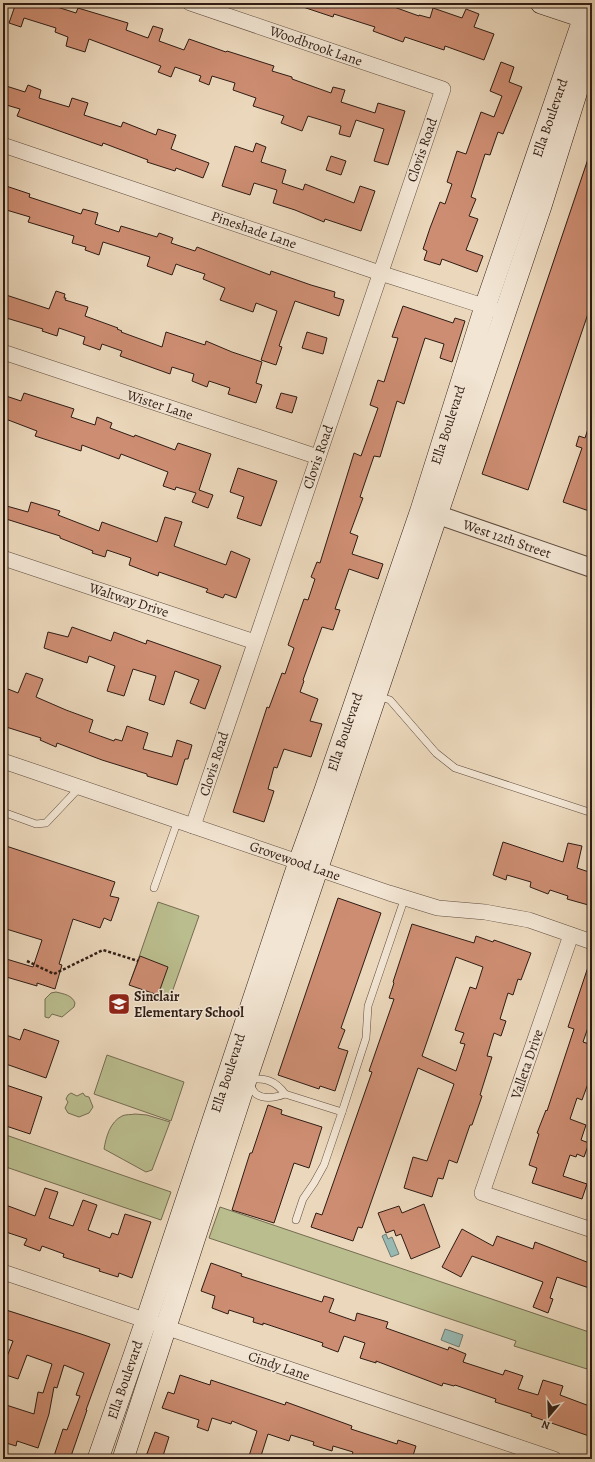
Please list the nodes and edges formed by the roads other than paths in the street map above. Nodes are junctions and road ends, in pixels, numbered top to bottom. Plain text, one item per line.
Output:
1 (190, 3) edge
2 (541, 3) edge
3 (589, 15) edge
4 (592, 43) edge
5 (443, 89) joint
6 (3, 145) edge
7 (380, 273) junction
8 (495, 310) junction
9 (3, 352) edge
10 (318, 457) junction
11 (429, 512) junction
12 (3, 558) edge
13 (592, 568) edge
14 (255, 642) junction
15 (376, 696) junction
16 (3, 761) edge
17 (80, 787) junction
18 (3, 812) edge
19 (592, 813) edge
20 (178, 820) junction
21 (193, 826) junction
22 (308, 866) junction
23 (154, 888) dead end
24 (405, 898) junction
25 (571, 935) junction
26 (592, 942) edge
27 (237, 1077) junction
28 (285, 1094) junction
29 (342, 1112) junction
30 (296, 1220) dead end
31 (592, 1230) edge
32 (3, 1272) edge
33 (146, 1321) junction
34 (166, 1327) junction
35 (98, 1459) edge
36 (123, 1459) edge
37 (554, 1459) edge

1 - 5 street, Woodbrook Lane
2 - 3 main road
3 - 8 main road, Ella Boulevard
4 - 8 main road, Ella Boulevard
5 - 7 street, Clovis Road
6 - 7 street, Pineshade Lane
7 - 8 street, Pineshade Lane
7 - 10 street, Clovis Road
8 - 11 main road, Ella Boulevard
9 - 10 street, Wister Lane
10 - 14 street, Clovis Road
11 - 13 street, West 12th Street
11 - 15 main road, Ella Boulevard
11 - 22 main road, Ella Boulevard
12 - 14 street, Waltway Drive
14 - 21 street, Clovis Road
15 - 19 lane
15 - 22 main road, Ella Boulevard
16 - 17 street, Grovewood Lane
17 - 18 lane
17 - 20 street, Grovewood Lane
20 - 21 street, Grovewood Lane
20 - 23 lane
21 - 22 street, Grovewood Lane
22 - 24 street, Grovewood Lane
22 - 27 main road, Ella Boulevard
24 - 25 street, Grovewood Lane
24 - 29 lane
25 - 26 street, Grovewood Lane
25 - 31 street, Valleta Drive
27 - 28 lane
27 - 28 lane
27 - 33 main road, Ella Boulevard
27 - 34 main road, Ella Boulevard
28 - 29 lane
29 - 30 lane
32 - 33 street, Cindy Lane
33 - 34 street, Cindy Lane
33 - 35 main road, Ella Boulevard
34 - 36 main road, Ella Boulevard
34 - 37 street, Cindy Lane

